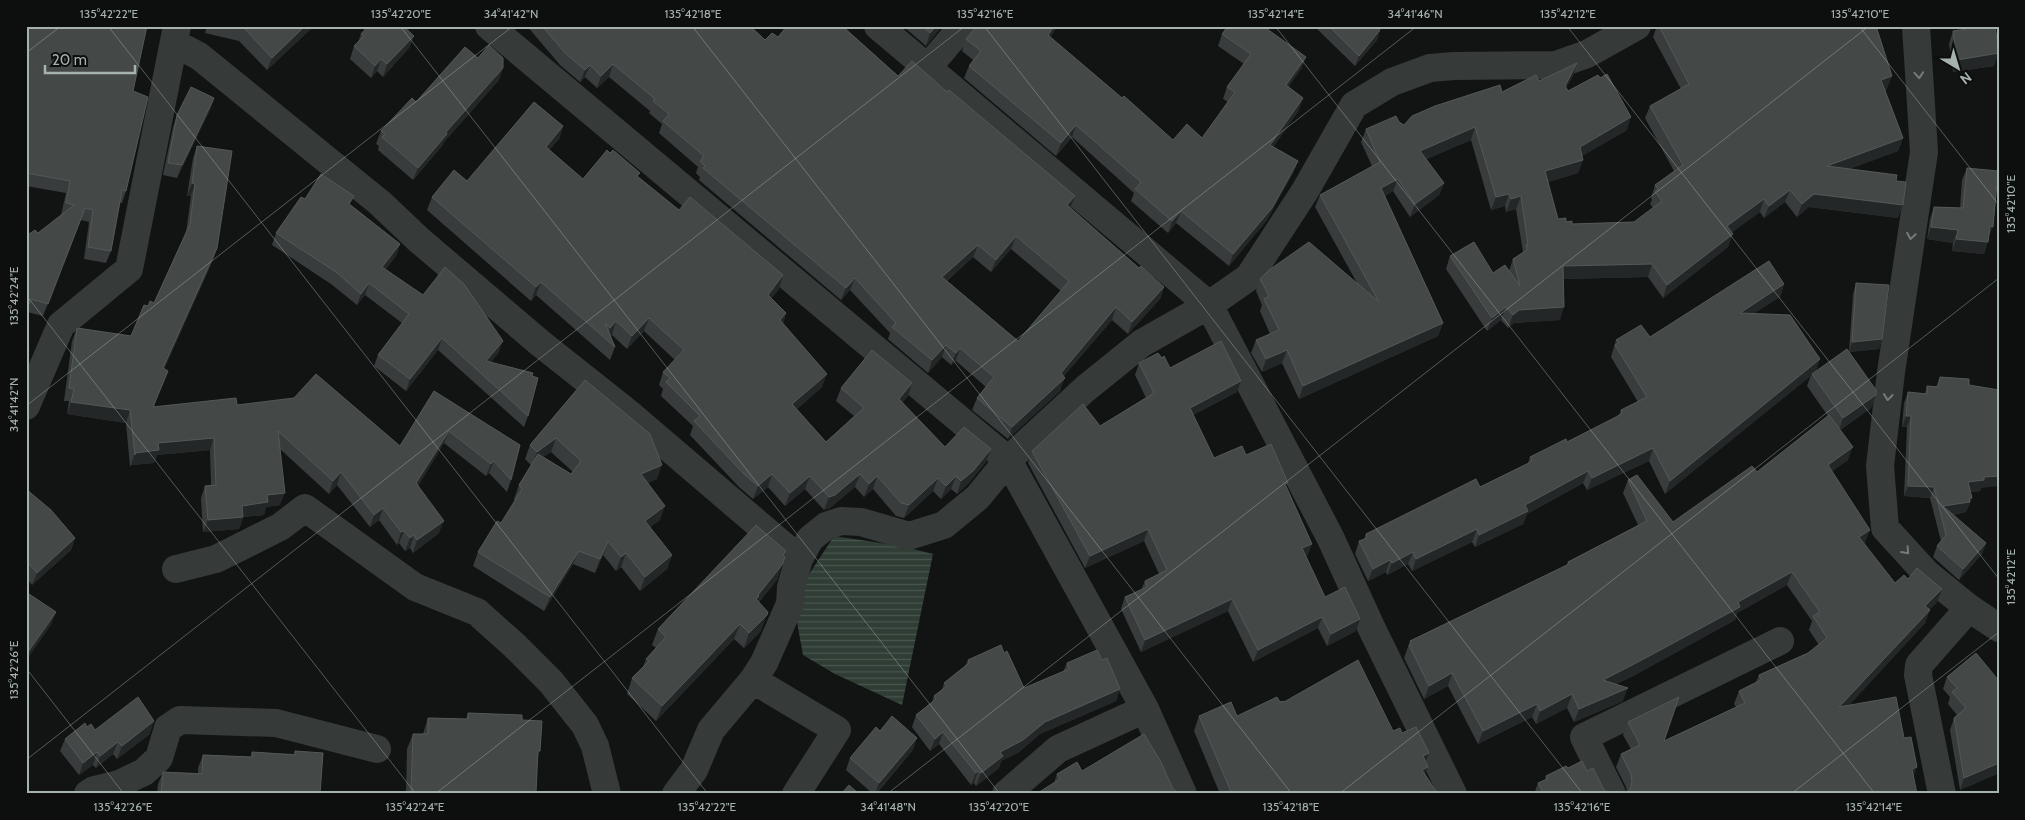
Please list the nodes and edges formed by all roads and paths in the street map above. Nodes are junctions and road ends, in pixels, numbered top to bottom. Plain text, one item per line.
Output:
1 (488, 26) edge
2 (878, 26) edge
3 (963, 26) edge
4 (1637, 26) edge
5 (1916, 26) edge
6 (176, 34) edge
7 (928, 67) junction
8 (1209, 305) junction
9 (26, 406) edge
10 (1008, 460) junction
11 (799, 559) junction
12 (176, 569) dead end
13 (1969, 608) junction
14 (1999, 628) edge
15 (1780, 641) dead end
16 (753, 680) junction
17 (1145, 709) junction
18 (377, 749) dead end
19 (88, 794) edge
20 (607, 794) edge
21 (676, 794) edge
22 (796, 794) edge
23 (1006, 794) edge
24 (1183, 794) edge
25 (1453, 794) edge
26 (1612, 794) edge
27 (1942, 794) edge

1 - 10 street
2 - 7 street
3 - 7 street
4 - 8 street
5 -> 13 street
6 - 9 street
6 - 11 street
7 - 8 street
8 - 10 street
8 - 25 street
10 - 11 street
10 - 17 street
11 - 16 street
12 - 20 street
13 - 14 street
13 - 27 street
15 - 26 street
16 - 21 street
16 - 22 street
17 - 23 street
17 - 24 street
18 - 19 street

